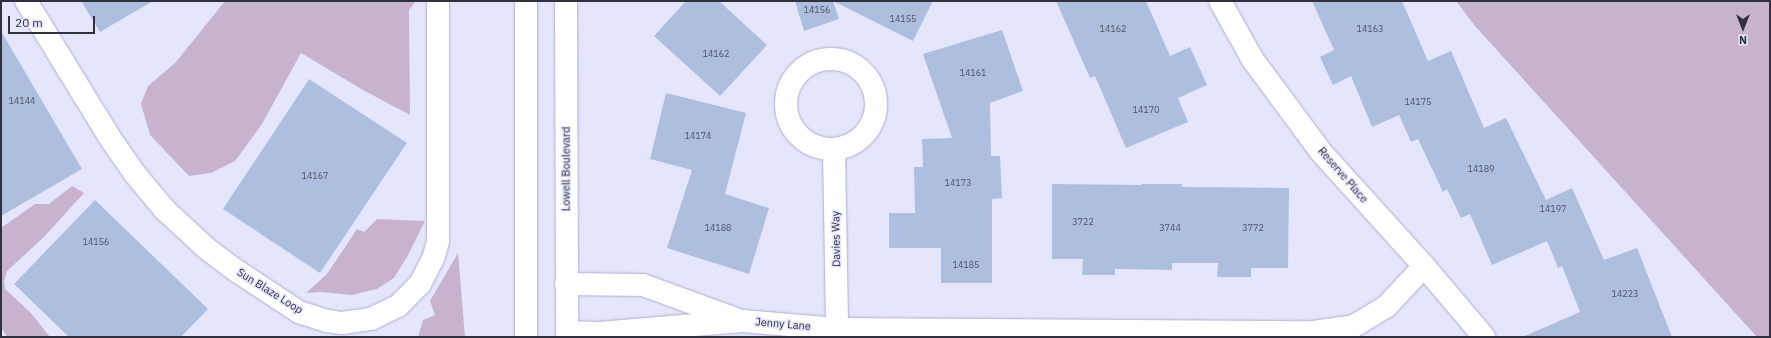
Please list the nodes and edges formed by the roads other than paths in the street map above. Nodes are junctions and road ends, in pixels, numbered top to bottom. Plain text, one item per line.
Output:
1 (26, 1) edge
2 (438, 1) edge
3 (526, 1) edge
4 (566, 1) edge
5 (1220, 1) edge
6 (834, 150) junction
7 (1424, 266) junction
8 (566, 284) junction
9 (743, 321) junction
10 (837, 329) junction
11 (567, 335) edge
12 (526, 337) edge
13 (1484, 337) edge

1 - 2 street, Sun Blaze Loop
3 - 12 street
4 - 8 street, Lowell Boulevard
5 - 7 street, Reserve Place
6 - 6 street
6 - 10 street, Davies Way
7 - 10 street, Jenny Lane
7 - 13 street, Reserve Place
8 - 9 street, Jenny Lane
8 - 11 street, Lowell Boulevard
9 - 10 street, Jenny Lane
9 - 11 street, Jenny Lane

